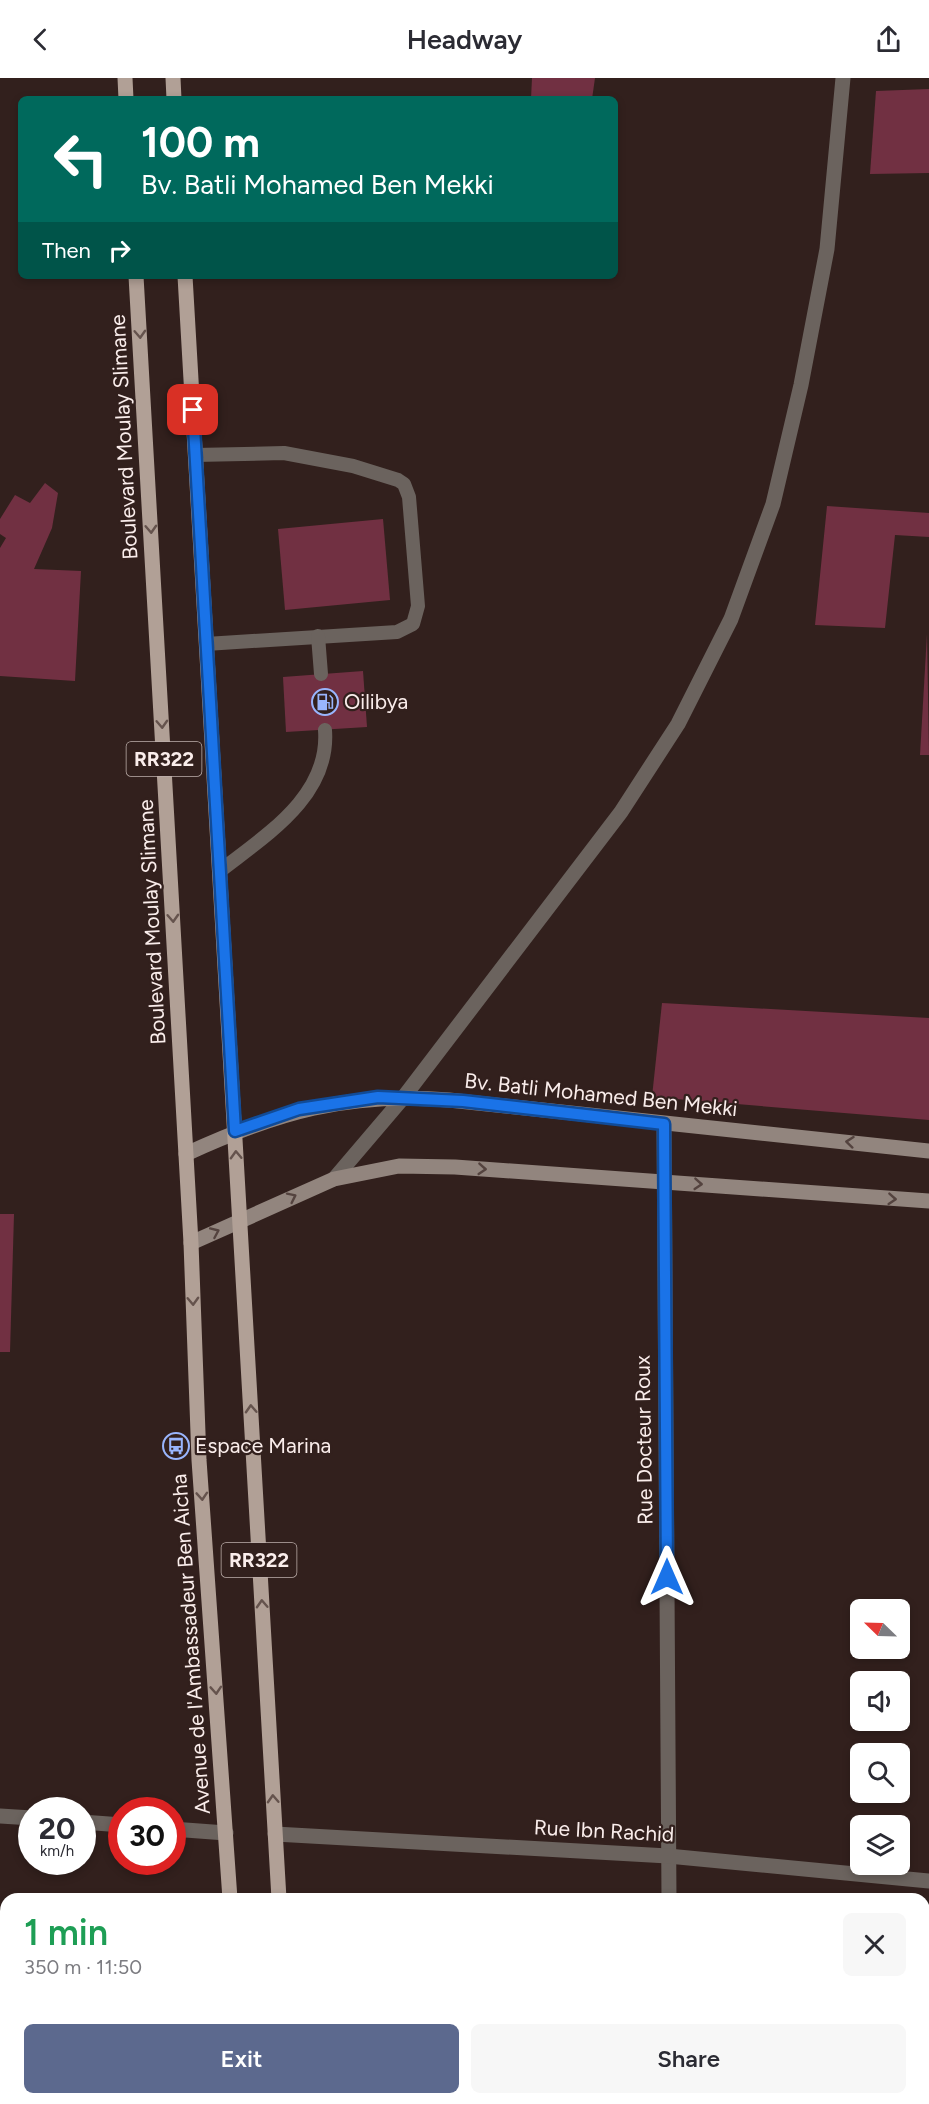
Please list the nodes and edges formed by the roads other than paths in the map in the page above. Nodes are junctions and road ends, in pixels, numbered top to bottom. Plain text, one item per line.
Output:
1 (125, 78) edge
2 (173, 78) edge
3 (843, 78) edge
4 (126, 96) edge
5 (174, 96) edge
6 (136, 279) edge
7 (184, 279) edge
8 (195, 455) junction
9 (318, 636) junction
10 (206, 644) junction
11 (321, 674) dead end
12 (325, 730) dead end
13 (220, 871) junction
14 (403, 1098) junction
15 (664, 1124) junction
16 (235, 1131) junction
17 (929, 1151) edge
18 (186, 1154) junction
19 (334, 1179) junction
20 (662, 1182) junction
21 (929, 1202) edge
22 (239, 1221) junction
23 (191, 1243) junction
24 (0, 1816) edge
25 (18, 1817) edge
26 (186, 1830) edge
27 (226, 1833) junction
28 (275, 1834) junction
29 (668, 1856) junction
30 (929, 1881) edge
31 (230, 1893) edge
32 (279, 1893) edge
33 (669, 1893) edge

1 - 4 main road
2 - 5 main road
3 - 14 street
6 -> 18 main road, Boulevard Moulay Slimane / RR322
7 - 8 main road, RR322
8 - 9 lane
8 - 10 main road, RR322
9 - 10 lane
9 - 11 lane
10 - 13 main road, RR322
12 - 13 lane
13 - 16 main road, RR322
14 - 15 street, Bv. Batli Mohamed Ben Mekki
14 - 16 street, Bv. Batli Mohamed Ben Mekki
14 - 19 street
17 -> 15 street, Bv. Batli Mohamed Ben Mekki
15 - 20 street, Rue Docteur Roux
16 - 18 street, Bv. Batli Mohamed Ben Mekki
22 -> 16 main road, RR322
18 - 23 main road, Boulevard Moulay Slimane / RR322
19 -> 20 street
22 -> 19 street
20 -> 21 street
20 - 29 street, Rue Docteur Roux
23 -> 22 street
28 -> 22 main road, RR322
23 -> 27 main road, Avenue de l'Ambassadeur Ben Aicha / RR322
24 - 25 street
26 - 27 street
27 - 31 main road, Avenue de l'Ambassadeur Ben Aicha / RR322
28 - 29 street, Rue Ibn Rachid
28 - 32 main road, RR322
29 - 30 street, Rue Ibn Rachid
29 - 33 street, Rue Docteur Roux

